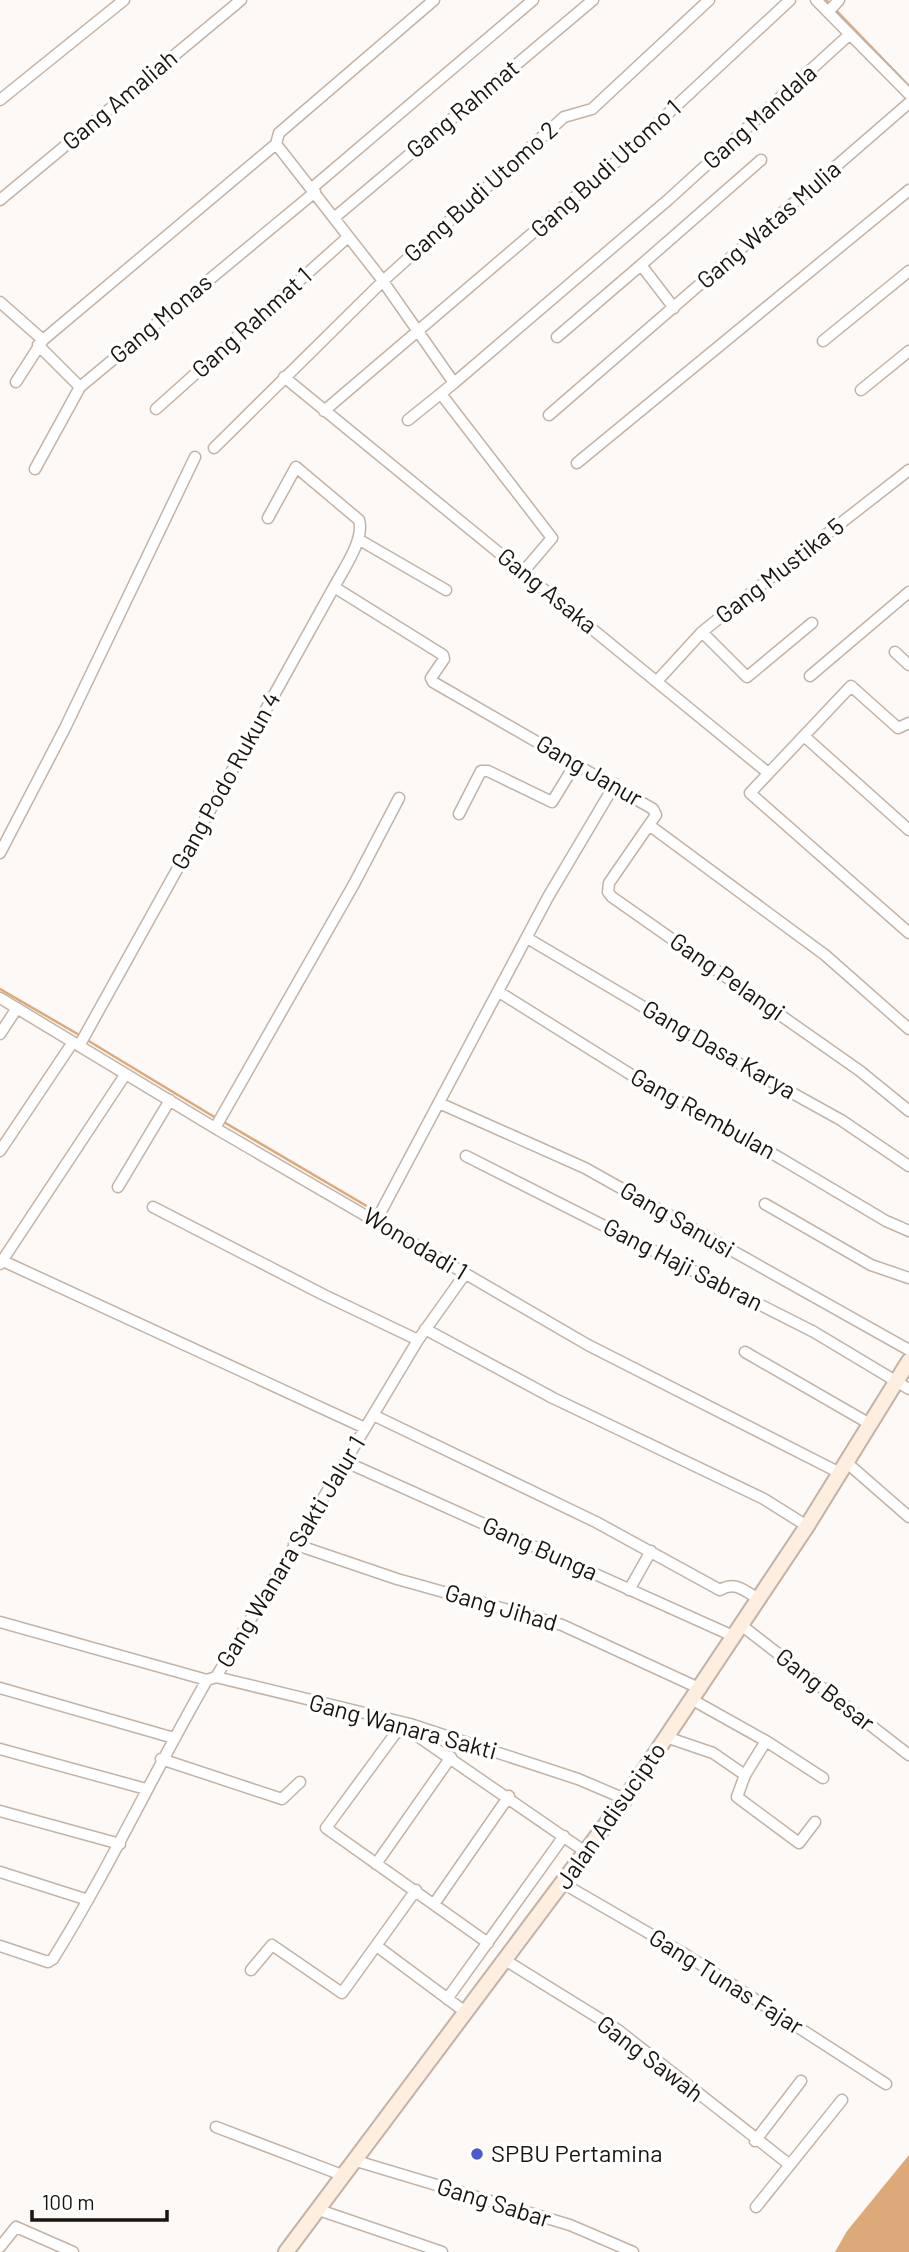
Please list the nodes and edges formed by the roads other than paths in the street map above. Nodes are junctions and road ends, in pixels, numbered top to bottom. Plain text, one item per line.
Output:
1 (124, 0) edge
2 (241, 0) edge
3 (434, 0) edge
4 (533, 0) edge
5 (593, 0) edge
6 (709, 0) edge
7 (790, 0) edge
8 (816, 0) edge
9 (839, 0) edge
10 (828, 12) junction
11 (850, 34) junction
12 (909, 94) edge
13 (0, 100) edge
14 (909, 103) edge
15 (276, 144) junction
16 (761, 160) dead end
17 (314, 190) junction
18 (909, 190) edge
19 (0, 200) edge
20 (334, 218) junction
21 (348, 237) junction
22 (641, 265) junction
23 (909, 271) edge
24 (383, 281) junction
25 (0, 302) edge
26 (674, 307) junction
27 (417, 333) junction
28 (557, 337) dead end
29 (823, 341) dead end
30 (40, 342) junction
31 (909, 352) edge
32 (284, 377) junction
33 (16, 382) dead end
34 (454, 383) junction
35 (80, 387) junction
36 (861, 390) dead end
37 (441, 394) junction
38 (156, 410) dead end
39 (324, 411) junction
40 (549, 415) dead end
41 (408, 420) dead end
42 (214, 448) dead end
43 (195, 457) dead end
44 (577, 463) dead end
45 (35, 469) dead end
46 (909, 470) edge
47 (268, 518) dead end
48 (358, 539) junction
49 (523, 572) junction
50 (334, 587) junction
51 (446, 590) dead end
52 (909, 593) edge
53 (812, 623) dead end
54 (702, 632) junction
55 (895, 652) dead end
56 (909, 665) edge
57 (810, 676) dead end
58 (658, 680) junction
59 (909, 723) edge
60 (804, 736) junction
61 (576, 763) junction
62 (768, 772) junction
63 (615, 784) junction
64 (399, 798) dead end
65 (459, 814) dead end
66 (649, 825) junction
67 (909, 830) edge
68 (0, 853) edge
69 (909, 933) edge
70 (527, 938) junction
71 (499, 992) junction
72 (0, 998) edge
73 (17, 1008) junction
74 (909, 1029) edge
75 (0, 1034) edge
76 (77, 1044) junction
77 (125, 1075) junction
78 (170, 1100) junction
79 (439, 1103) junction
80 (909, 1111) edge
81 (215, 1127) junction
82 (0, 1151) edge
83 (466, 1156) dead end
84 (909, 1166) edge
85 (118, 1187) dead end
86 (765, 1204) dead end
87 (153, 1207) dead end
88 (376, 1221) junction
89 (909, 1231) edge
90 (1, 1263) edge
91 (465, 1274) junction
92 (909, 1278) edge
93 (425, 1329) junction
94 (418, 1340) junction
95 (909, 1350) edge
96 (745, 1352) dead end
97 (909, 1361) edge
98 (902, 1385) edge
99 (373, 1415) junction
100 (870, 1424) junction
101 (365, 1429) junction
102 (346, 1462) junction
103 (843, 1467) junction
104 (909, 1517) edge
105 (807, 1526) junction
106 (294, 1544) junction
107 (651, 1552) junction
108 (629, 1590) junction
109 (758, 1599) junction
110 (0, 1622) edge
111 (737, 1630) junction
112 (211, 1678) junction
113 (0, 1688) edge
114 (696, 1694) junction
115 (666, 1737) junction
116 (174, 1738) junction
117 (766, 1741) junction
118 (0, 1749) edge
119 (909, 1755) edge
120 (451, 1757) junction
121 (161, 1759) junction
122 (745, 1774) junction
123 (823, 1778) dead end
124 (300, 1782) dead end
125 (146, 1789) junction
126 (509, 1796) junction
127 (625, 1799) junction
128 (0, 1811) edge
129 (815, 1822) dead end
130 (564, 1836) junction
131 (120, 1844) junction
132 (587, 1853) junction
133 (376, 1864) junction
134 (0, 1872) edge
135 (564, 1884) junction
136 (416, 1890) junction
137 (88, 1900) junction
138 (434, 1904) junction
139 (488, 1943) junction
140 (0, 1947) edge
141 (378, 1947) junction
142 (505, 1960) junction
143 (251, 1970) dead end
144 (447, 1998) junction
145 (464, 2011) junction
146 (801, 2081) dead end
147 (886, 2084) dead end
148 (842, 2100) dead end
149 (216, 2127) dead end
150 (755, 2141) junction
151 (353, 2160) junction
152 (790, 2165) junction
153 (342, 2175) junction
154 (756, 2207) dead end
155 (318, 2210) junction
156 (2, 2241) edge
157 (73, 2252) edge
158 (286, 2252) edge
159 (442, 2252) edge
160 (633, 2252) edge

1 - 13 street
2 - 19 street, Gang Amaliah
3 - 15 street
4 - 17 street, Gang Monas
5 - 20 street, Gang Rahmat
6 - 24 street, Gang Budi Utomo 2
7 - 27 street, Gang Budi Utomo 1
8 - 10 street
9 - 10 street
10 - 11 street
11 - 12 street
11 - 34 street, Gang Mandala
14 - 26 street, Gang Watas Mulia
15 - 17 street
15 - 30 street
16 - 22 street
17 - 20 street
17 - 35 street, Gang Monas
18 - 44 street
20 - 21 street
21 - 24 street
21 - 38 street, Gang Rahmat 1
22 - 26 street
22 - 28 street
23 - 29 street
24 - 27 street
24 - 32 street, Gang Budi Utomo 2
25 - 30 street
26 - 40 street, Gang Watas Mulia
27 - 34 street
27 - 39 street, Gang Budi Utomo 1
30 - 33 street
30 - 35 street
31 - 36 street
32 - 39 street, Gang Asaka
32 - 42 street, Gang Budi Utomo 2
34 - 37 street, Gang Mandala
35 - 45 street, Gang Monas
37 - 41 street, Gang Mandala
37 - 49 street
39 - 49 street, Gang Asaka
43 - 68 street
46 - 54 street, Gang Mustika 5
47 - 48 street
48 - 50 street, Gang Podo Rukun 4
48 - 51 street
49 - 58 street, Gang Asaka
50 - 61 street, Gang Janur
50 - 76 street, Gang Podo Rukun 4
52 - 57 street
53 - 54 street
54 - 58 street, Gang Mustika 5
55 - 56 street
58 - 62 street, Gang Asaka
59 - 60 street
60 - 62 street
60 - 67 street
61 - 63 street, Gang Janur
61 - 65 street
62 - 69 street
63 - 66 street, Gang Janur
63 - 70 street
64 - 81 street
66 - 74 street, Gang Janur
66 - 80 street, Gang Pelangi
70 - 71 street
70 - 84 street, Gang Dasa Karya
71 - 79 street
71 - 89 street, Gang Rembulan
72 - 73 street, Wonodadi 1
73 - 75 street
73 - 76 street, Wonodadi 1
76 - 77 street, Wonodadi 1
76 - 82 street, Gang Podo Rukun 4
77 - 78 street, Wonodadi 1
77 - 90 street
78 - 81 street, Wonodadi 1
78 - 85 street
79 - 88 street
79 - 95 street, Gang Sanusi
81 - 88 street, Wonodadi 1
83 - 98 street, Gang Haji Sabran
86 - 92 street
87 - 94 street
88 - 91 street, Wonodadi 1
90 - 101 street
91 - 93 street, Gang Wanara Sakti Jalur 1
91 - 103 street, Wonodadi 1
93 - 94 street, Gang Wanara Sakti Jalur 1
93 - 105 street
94 - 99 street, Gang Wanara Sakti Jalur 1
96 - 100 street
97 - 98 main road, Jalan Adisucipto
98 - 100 main road, Jalan Adisucipto
99 - 101 street, Gang Wanara Sakti Jalur 1
99 - 107 street
100 - 103 main road, Jalan Adisucipto
101 - 102 street, Gang Wanara Sakti Jalur 1
102 - 106 street, Gang Wanara Sakti Jalur 1
102 - 108 street, Gang Bunga
103 - 104 street, Wonodadi 1
103 - 105 main road, Jalan Adisucipto
105 - 109 main road, Jalan Adisucipto
106 - 112 street, Gang Wanara Sakti Jalur 1
106 - 114 street, Gang Jihad
107 - 108 street
107 - 109 street
108 - 111 street, Gang Bunga
109 - 111 main road, Jalan Adisucipto
110 - 112 street, Gang Wanara Sakti Jalur 1
111 - 114 main road, Jalan Adisucipto
111 - 119 street, Gang Besar
112 - 116 street
112 - 127 street, Gang Wanara Sakti
113 - 116 street
114 - 115 main road, Jalan Adisucipto
114 - 117 street, Gang Jihad
115 - 122 street
115 - 127 main road, Jalan Adisucipto
116 - 121 street
117 - 122 street
117 - 123 street, Gang Jihad
118 - 125 street
120 - 126 street
120 - 133 street
120 - 133 street
121 - 124 street
121 - 125 street
122 - 129 street
125 - 131 street
126 - 130 street
126 - 138 street
127 - 132 main road, Jalan Adisucipto
128 - 131 street
130 - 132 street
130 - 139 street
131 - 137 street
132 - 135 main road, Jalan Adisucipto
133 - 136 street
134 - 137 street
135 - 142 main road, Jalan Adisucipto
135 - 147 street, Gang Tunas Fajar
136 - 138 street
136 - 141 street
137 - 140 street
138 - 139 street
139 - 144 street
141 - 143 street
141 - 144 street
142 - 145 main road, Jalan Adisucipto
142 - 150 street, Gang Sawah
144 - 145 street
145 - 151 main road, Jalan Adisucipto
146 - 150 street
148 - 152 street
149 - 153 street
150 - 152 street, Gang Sawah
151 - 153 main road, Jalan Adisucipto
151 - 160 street, Gang Sabar
152 - 154 street
153 - 155 main road, Jalan Adisucipto
155 - 158 main road, Jalan Adisucipto
155 - 159 street
156 - 157 street

